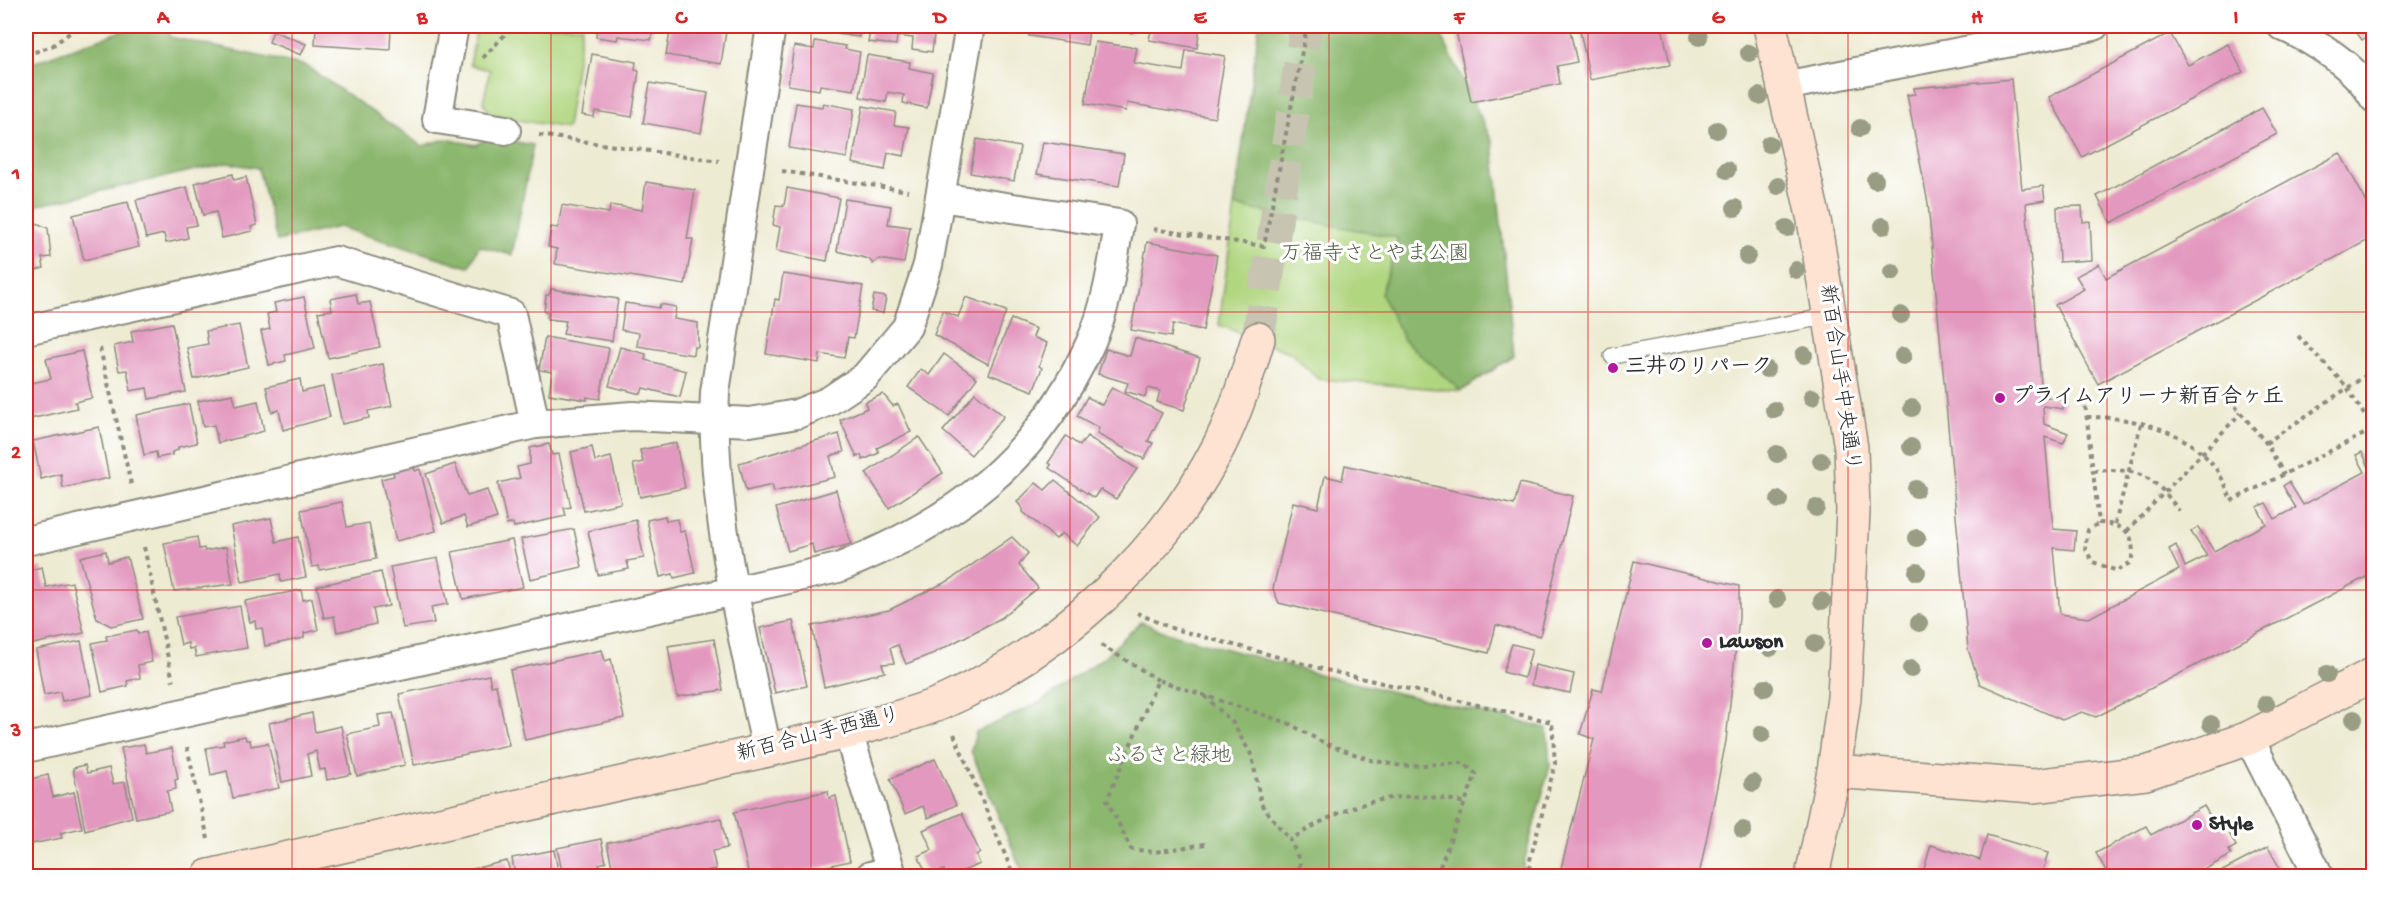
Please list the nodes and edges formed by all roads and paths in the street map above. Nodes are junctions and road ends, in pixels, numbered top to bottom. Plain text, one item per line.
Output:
1 (79, 26) edge
2 (454, 26) edge
3 (513, 26) edge
4 (771, 26) edge
5 (970, 26) edge
6 (1307, 26) edge
7 (1770, 26) edge
8 (2094, 26) edge
9 (2282, 26) edge
10 (26, 55) edge
11 (478, 64) dead end
12 (1784, 86) junction
13 (2373, 98) edge
14 (506, 130) joint
15 (750, 166) junction
16 (940, 197) junction
17 (1119, 224) junction
18 (93, 315) junction
19 (1830, 316) junction
20 (26, 330) edge
21 (2298, 336) dead end
22 (1258, 339) tunnel mouth
23 (1612, 356) dead end
24 (2373, 370) edge
25 (2347, 387) junction
26 (2080, 401) dead end
27 (2235, 406) dead end
28 (2241, 413) junction
29 (2087, 417) junction
30 (714, 418) junction
31 (2142, 420) junction
32 (535, 424) junction
33 (2373, 429) edge
34 (2266, 443) junction
35 (2202, 453) junction
36 (2093, 471) junction
37 (2129, 471) junction
38 (2284, 474) junction
39 (2165, 491) junction
40 (2179, 511) dead end
41 (138, 517) junction
42 (2099, 523) junction
43 (2115, 524) junction
44 (2127, 531) junction
45 (26, 541) edge
46 (734, 591) junction
47 (1137, 614) dead end
48 (1101, 645) dead end
49 (2373, 674) edge
50 (1158, 680) junction
51 (1204, 695) junction
52 (942, 702) junction
53 (181, 715) junction
54 (848, 732) junction
55 (2249, 738) junction
56 (187, 743) dead end
57 (26, 748) edge
58 (767, 750) junction
59 (1834, 771) junction
60 (1466, 803) junction
61 (1290, 840) junction
62 (1205, 844) dead end
63 (212, 876) edge
64 (870, 876) edge
65 (1014, 876) edge
66 (1299, 876) edge
67 (1440, 876) edge
68 (1536, 876) edge
69 (1812, 876) edge
70 (2319, 876) edge

1 - 10 path
2 - 14 street
3 - 11 path
4 - 15 street
5 - 16 street
6 - 17 path
7 - 12 street, 新百合山手中央通り
8 - 12 street
9 - 13 street
12 - 19 street, 新百合山手中央通り
14 - 15 path
15 - 16 path
15 - 30 street
16 - 17 street
16 - 30 street
17 - 46 street
18 - 20 street
18 - 32 street
18 - 41 path
19 - 23 lane
19 - 59 street, 新百合山手中央通り
21 - 25 path
22 - 52 street, 新百合山手西通り
24 - 25 path
25 - 33 path
25 - 34 path
26 - 29 path
27 - 28 path
28 - 34 path
28 - 35 path
29 - 31 path
29 - 36 path
30 - 32 street
30 - 46 street
31 - 35 path
31 - 37 path
32 - 41 street
33 - 38 path
34 - 38 path
35 - 38 path
35 - 39 path
36 - 37 path
36 - 42 path
37 - 39 path
37 - 43 path
39 - 40 path
39 - 44 path
41 - 45 street
41 - 53 path
42 - 43 path
42 - 44 path
43 - 44 path
46 - 53 street
46 - 58 street
47 - 68 path
48 - 50 path
49 - 55 street
50 - 51 path
50 - 62 path
51 - 60 path
51 - 61 path
52 - 54 street, 新百合山手西通り
52 - 65 path
53 - 57 street
54 - 58 street, 新百合山手西通り
54 - 64 street
55 - 59 street
55 - 70 street
56 - 63 path
58 - 63 street, 新百合山手西通り
59 - 69 street, 新百合山手中央通り
60 - 61 path
60 - 67 path
61 - 66 path

